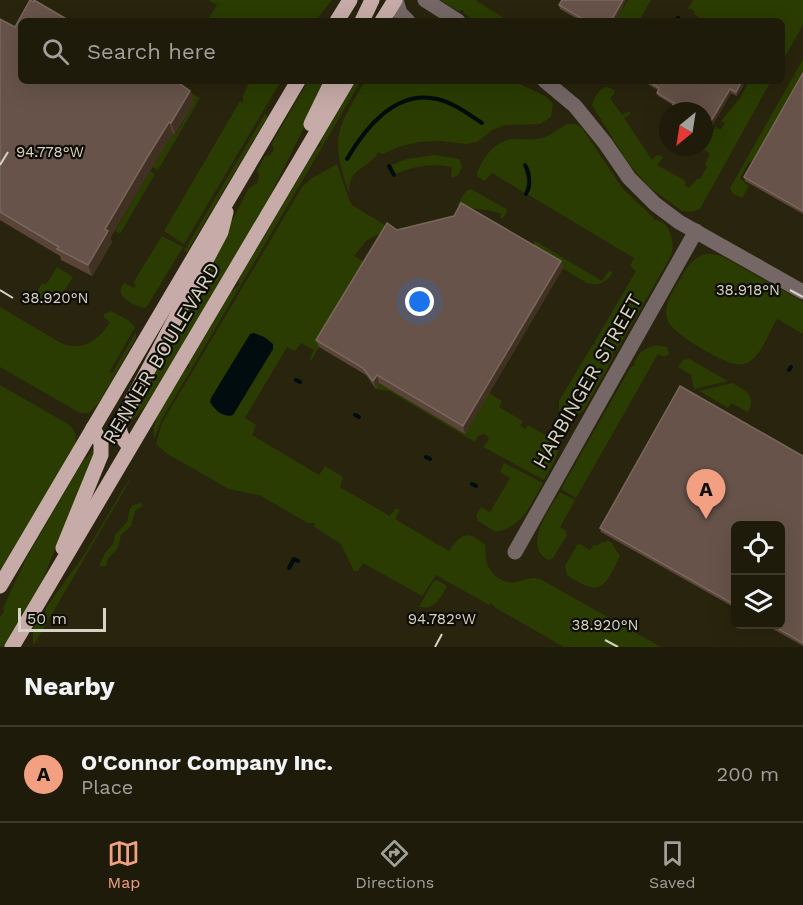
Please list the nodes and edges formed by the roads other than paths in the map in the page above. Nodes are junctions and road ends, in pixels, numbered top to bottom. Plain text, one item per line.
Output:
1 (350, 0) edge
2 (372, 0) edge
3 (395, 0) edge
4 (425, 0) edge
5 (339, 18) edge
6 (363, 18) edge
7 (384, 18) edge
8 (405, 18) edge
9 (453, 18) edge
10 (296, 84) edge
11 (330, 84) edge
12 (345, 84) edge
13 (546, 84) edge
14 (304, 153) junction
15 (229, 197) junction
16 (696, 231) junction
17 (803, 292) edge
18 (93, 428) junction
19 (130, 447) junction
20 (515, 552) dead end
21 (52, 579) junction
22 (0, 586) edge
23 (12, 647) edge

1 - 5 main road
2 - 6 main road
3 - 7 main road
3 - 8 street
4 - 9 street
10 - 15 main road, RENNER BOULEVARD
11 - 14 main road
12 - 14 main road, RENNER BOULEVARD
13 - 16 street
14 - 19 main road, RENNER BOULEVARD
15 - 18 main road, RENNER BOULEVARD
15 - 19 main road
16 - 17 street
16 - 20 street, HARBINGER STREET
18 - 21 main road
18 - 22 main road, RENNER BOULEVARD
19 - 21 main road, RENNER BOULEVARD
21 - 23 main road, RENNER BOULEVARD

